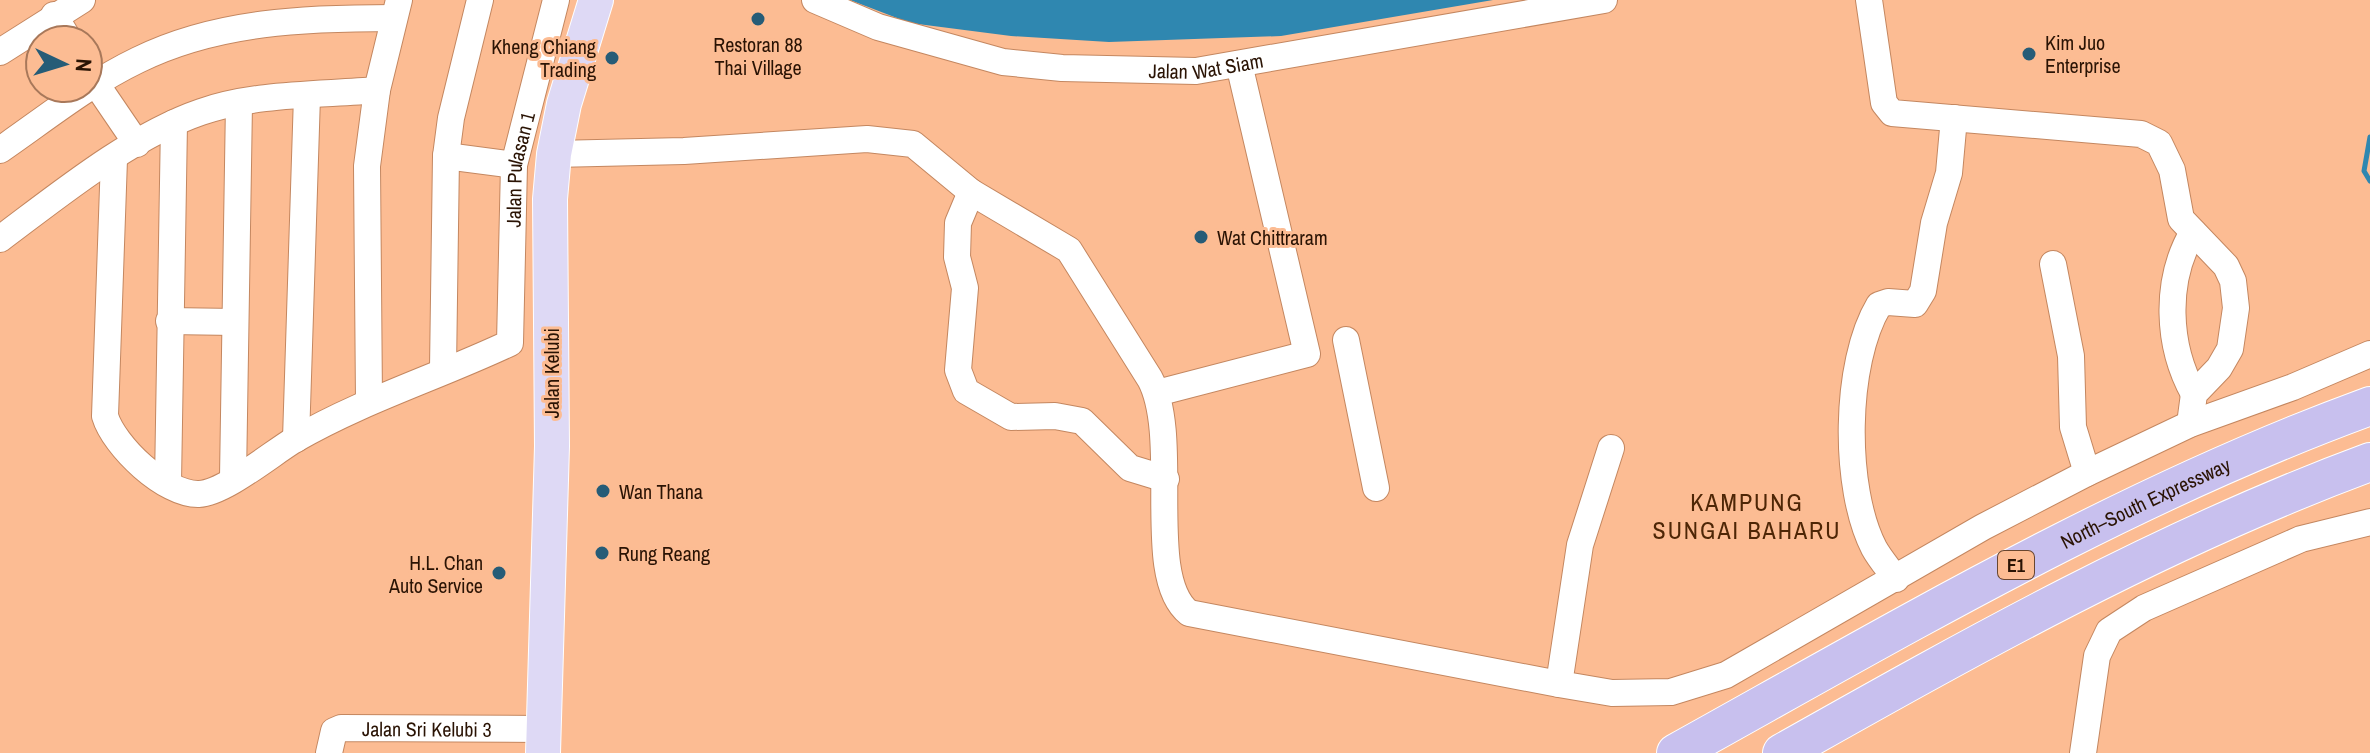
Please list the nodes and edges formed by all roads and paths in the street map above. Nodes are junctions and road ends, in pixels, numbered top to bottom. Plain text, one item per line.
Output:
1 (82, 0) edge
2 (480, 0) edge
3 (556, 0) edge
4 (815, 0) edge
5 (1604, 0) edge
6 (1869, 0) edge
7 (593, 1) edge
8 (396, 9) edge
9 (54, 15) junction
10 (59, 24) edge
11 (0, 52) edge
12 (1239, 64) junction
13 (104, 72) edge
14 (377, 90) junction
15 (104, 95) edge
16 (307, 96) junction
17 (239, 103) junction
18 (58, 104) edge
19 (1954, 118) junction
20 (174, 123) junction
21 (137, 144) junction
22 (0, 150) edge
23 (554, 154) junction
24 (446, 156) junction
25 (114, 159) junction
26 (514, 165) junction
27 (971, 192) junction
28 (512, 198) junction
29 (550, 199) junction
30 (2193, 232) junction
31 (0, 239) edge
32 (2053, 264) dead end
33 (169, 321) junction
34 (235, 322) junction
35 (1346, 340) dead end
36 (2370, 354) edge
37 (443, 369) junction
38 (1157, 393) junction
39 (2194, 394) junction
40 (369, 401) junction
41 (2370, 406) edge
42 (2190, 424) junction
43 (296, 439) junction
44 (1611, 448) dead end
45 (2370, 462) edge
46 (2087, 473) junction
47 (233, 478) junction
48 (1166, 479) junction
49 (168, 482) junction
50 (1376, 488) dead end
51 (2370, 522) edge
52 (1896, 579) junction
53 (1559, 684) junction
54 (416, 741) edge
55 (506, 741) edge
56 (543, 741) edge
57 (329, 753) edge
58 (1676, 753) edge
59 (1782, 753) edge
60 (2083, 753) edge

1 - 9 street
2 - 24 street
3 - 26 street, Jalan Pulasan 1
4 - 12 street, Jalan Wat Siam
5 - 12 street, Jalan Wat Siam
6 - 19 street
7 - 23 main road, Jalan Kelubi
8 - 13 street
8 - 14 street
9 - 10 street
9 - 11 street
12 - 38 street
14 - 16 street
14 - 40 street
15 - 21 street
16 - 17 street
16 - 43 street
17 - 20 street
17 - 34 street
18 - 22 street
19 - 30 street
19 - 52 street
20 - 21 street
20 - 33 street
21 - 25 street
23 - 27 street
23 - 29 main road, Jalan Kelubi
24 - 26 street
24 - 37 street
25 - 31 street
25 - 49 street
26 - 28 street, Jalan Pulasan 1
27 - 38 street
27 - 48 street
28 - 29 street
28 - 37 street, Jalan Pulasan 1
29 - 56 main road, Jalan Kelubi
30 - 39 street
30 - 39 street
32 - 46 street
33 - 34 street
33 - 49 street
34 - 47 street
35 - 50 street
36 - 42 street
37 - 40 street
38 - 48 street
39 - 42 street
40 - 43 street
41 - 58 highway, North–South Expressway / E1
42 - 46 street
43 - 47 street
44 - 53 street
45 - 59 highway
46 - 52 street
47 - 49 street
48 - 53 street
51 - 60 street
52 - 53 street
54 - 55 street, Jalan Sri Kelubi 3
54 - 57 street, Jalan Sri Kelubi 3
55 - 56 street, Jalan Sri Kelubi 3

